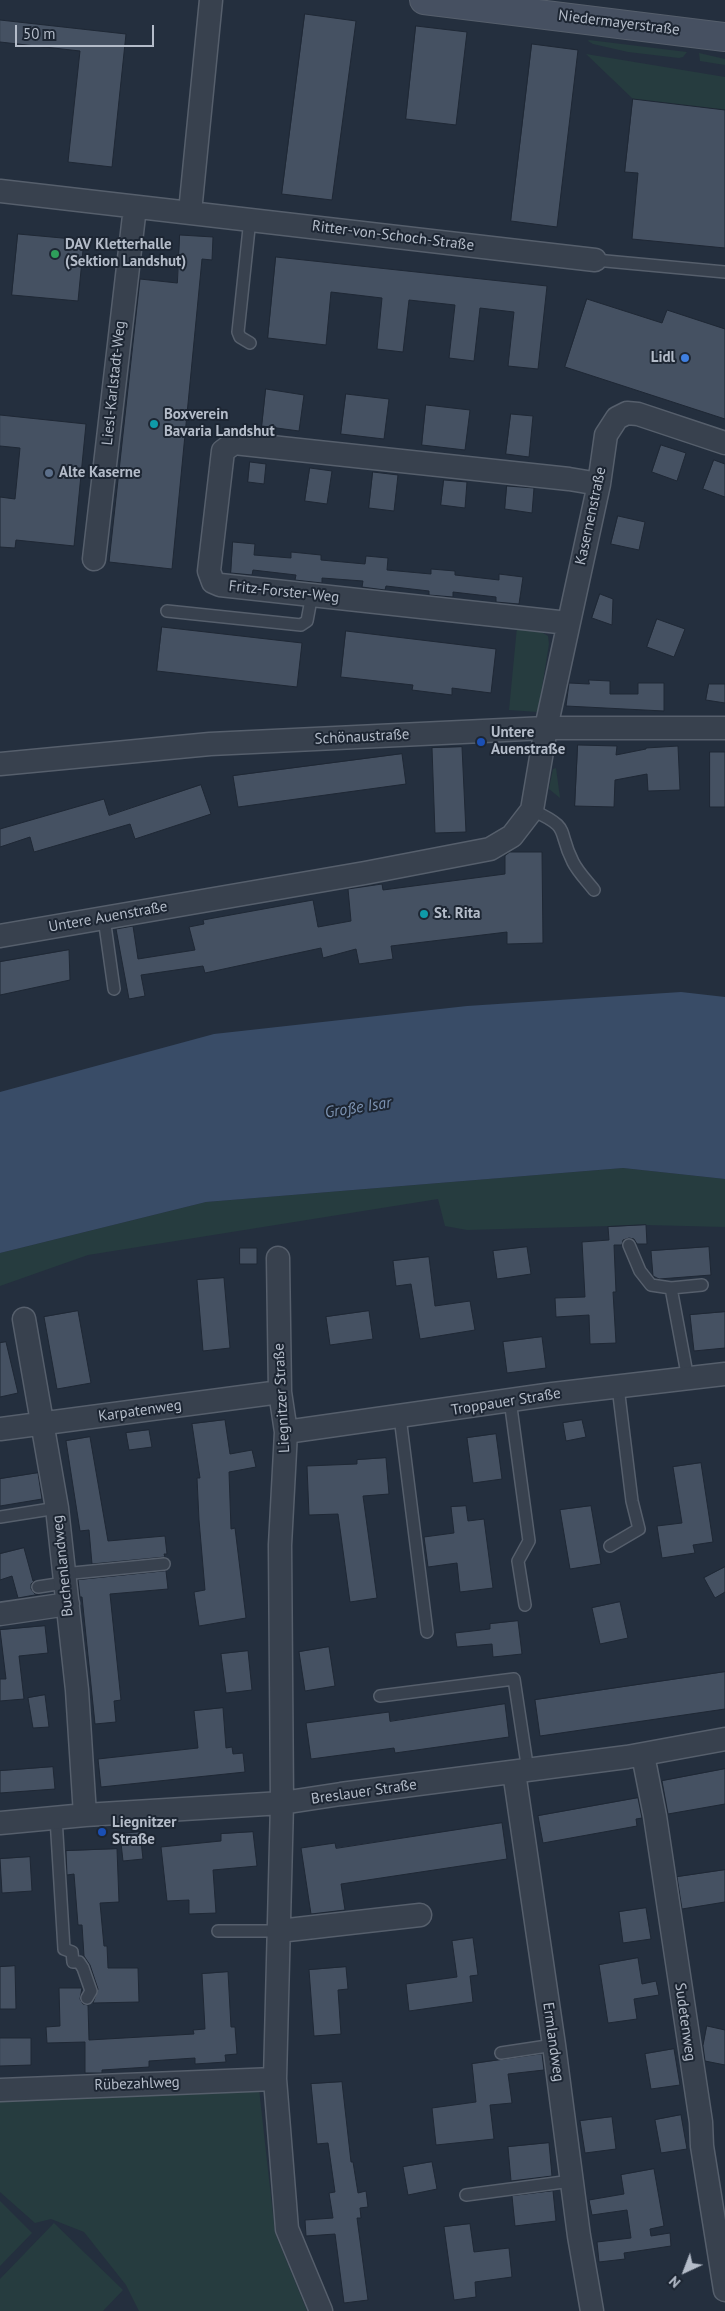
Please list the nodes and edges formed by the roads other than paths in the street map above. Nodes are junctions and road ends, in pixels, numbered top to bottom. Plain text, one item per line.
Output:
1 (211, 0) edge
2 (424, 0) edge
3 (725, 37) edge
4 (0, 191) edge
5 (135, 207) junction
6 (190, 212) junction
7 (250, 219) junction
8 (596, 260) joint
9 (725, 272) edge
10 (250, 343) dead end
11 (725, 442) edge
12 (599, 484) junction
13 (94, 558) dead end
14 (312, 594) junction
15 (167, 610) dead end
16 (568, 623) junction
17 (546, 728) junction
18 (725, 728) edge
19 (0, 764) edge
20 (532, 810) junction
21 (594, 890) dead end
22 (104, 918) junction
23 (0, 936) edge
24 (114, 989) dead end
25 (629, 1245) dead end
26 (278, 1258) dead end
27 (702, 1285) dead end
28 (671, 1288) junction
29 (24, 1319) dead end
30 (725, 1374) edge
31 (688, 1379) junction
32 (618, 1387) junction
33 (280, 1392) junction
34 (510, 1400) junction
35 (400, 1417) junction
36 (42, 1423) junction
37 (0, 1429) edge
38 (286, 1432) junction
39 (57, 1508) junction
40 (0, 1517) edge
41 (610, 1546) dead end
42 (164, 1564) dead end
43 (38, 1587) dead end
44 (65, 1587) junction
45 (525, 1605) dead end
46 (0, 1614) edge
47 (427, 1632) dead end
48 (380, 1696) dead end
49 (725, 1739) edge
50 (643, 1755) junction
51 (521, 1771) junction
52 (282, 1803) junction
53 (85, 1814) junction
54 (56, 1818) junction
55 (0, 1823) edge
56 (420, 1916) dead end
57 (218, 1931) dead end
58 (279, 1931) junction
59 (87, 1998) dead end
60 (554, 2045) junction
61 (501, 2053) dead end
62 (275, 2078) junction
63 (0, 2090) edge
64 (571, 2181) junction
65 (466, 2195) dead end
66 (725, 2290) edge
67 (321, 2311) edge
68 (592, 2311) edge

1 - 6 street
2 - 3 main road, Niedermayerstraße
4 - 5 street, Ritter-von-Schoch-Straße
5 - 6 street, Ritter-von-Schoch-Straße
5 - 13 street, Liesl-Karlstadt-Weg
6 - 7 street, Ritter-von-Schoch-Straße
7 - 8 street, Ritter-von-Schoch-Straße
7 - 10 lane
8 - 9 lane
11 - 12 street, Kasernenstraße
12 - 14 street, Fritz-Forster-Weg
12 - 16 street, Kasernenstraße
14 - 15 lane
14 - 16 street, Fritz-Forster-Weg
16 - 17 street, Kasernenstraße
17 - 18 street, Schönaustraße
17 - 19 street, Schönaustraße
17 - 20 street, Untere Auenstraße
20 - 21 lane
20 - 22 street, Untere Auenstraße
22 - 23 street, Untere Auenstraße
22 - 24 lane
25 - 28 lane
26 - 33 street, Liegnitzer Straße
27 - 28 lane
28 - 31 lane
29 - 36 street, Buchenlandweg
30 - 31 street, Troppauer Straße
31 - 32 street, Troppauer Straße
32 - 34 street, Troppauer Straße
32 - 41 lane
33 - 36 street, Karpatenweg
33 - 38 street, Liegnitzer Straße
34 - 35 street, Troppauer Straße
34 - 45 lane
35 - 38 street, Troppauer Straße
35 - 47 lane
36 - 37 street, Karpatenweg
36 - 39 street, Buchenlandweg
38 - 52 street, Liegnitzer Straße
39 - 40 lane
39 - 44 street, Buchenlandweg
42 - 44 lane
43 - 44 lane
44 - 46 street
44 - 53 street, Buchenlandweg
48 - 51 lane
49 - 50 street, Breslauer Straße
50 - 51 street, Breslauer Straße
50 - 66 street, Sudetenweg
51 - 52 street, Breslauer Straße
51 - 60 street, Ermlandweg
52 - 53 street, Breslauer Straße
52 - 58 street, Liegnitzer Straße
53 - 54 street, Breslauer Straße
54 - 55 street, Breslauer Straße
54 - 59 lane
56 - 58 street
57 - 58 lane
58 - 62 street, Liegnitzer Straße
60 - 61 lane
60 - 64 street, Ermlandweg
62 - 63 street, Rübezahlweg
62 - 67 street, Liegnitzer Straße
64 - 65 lane
64 - 68 street, Ermlandweg

